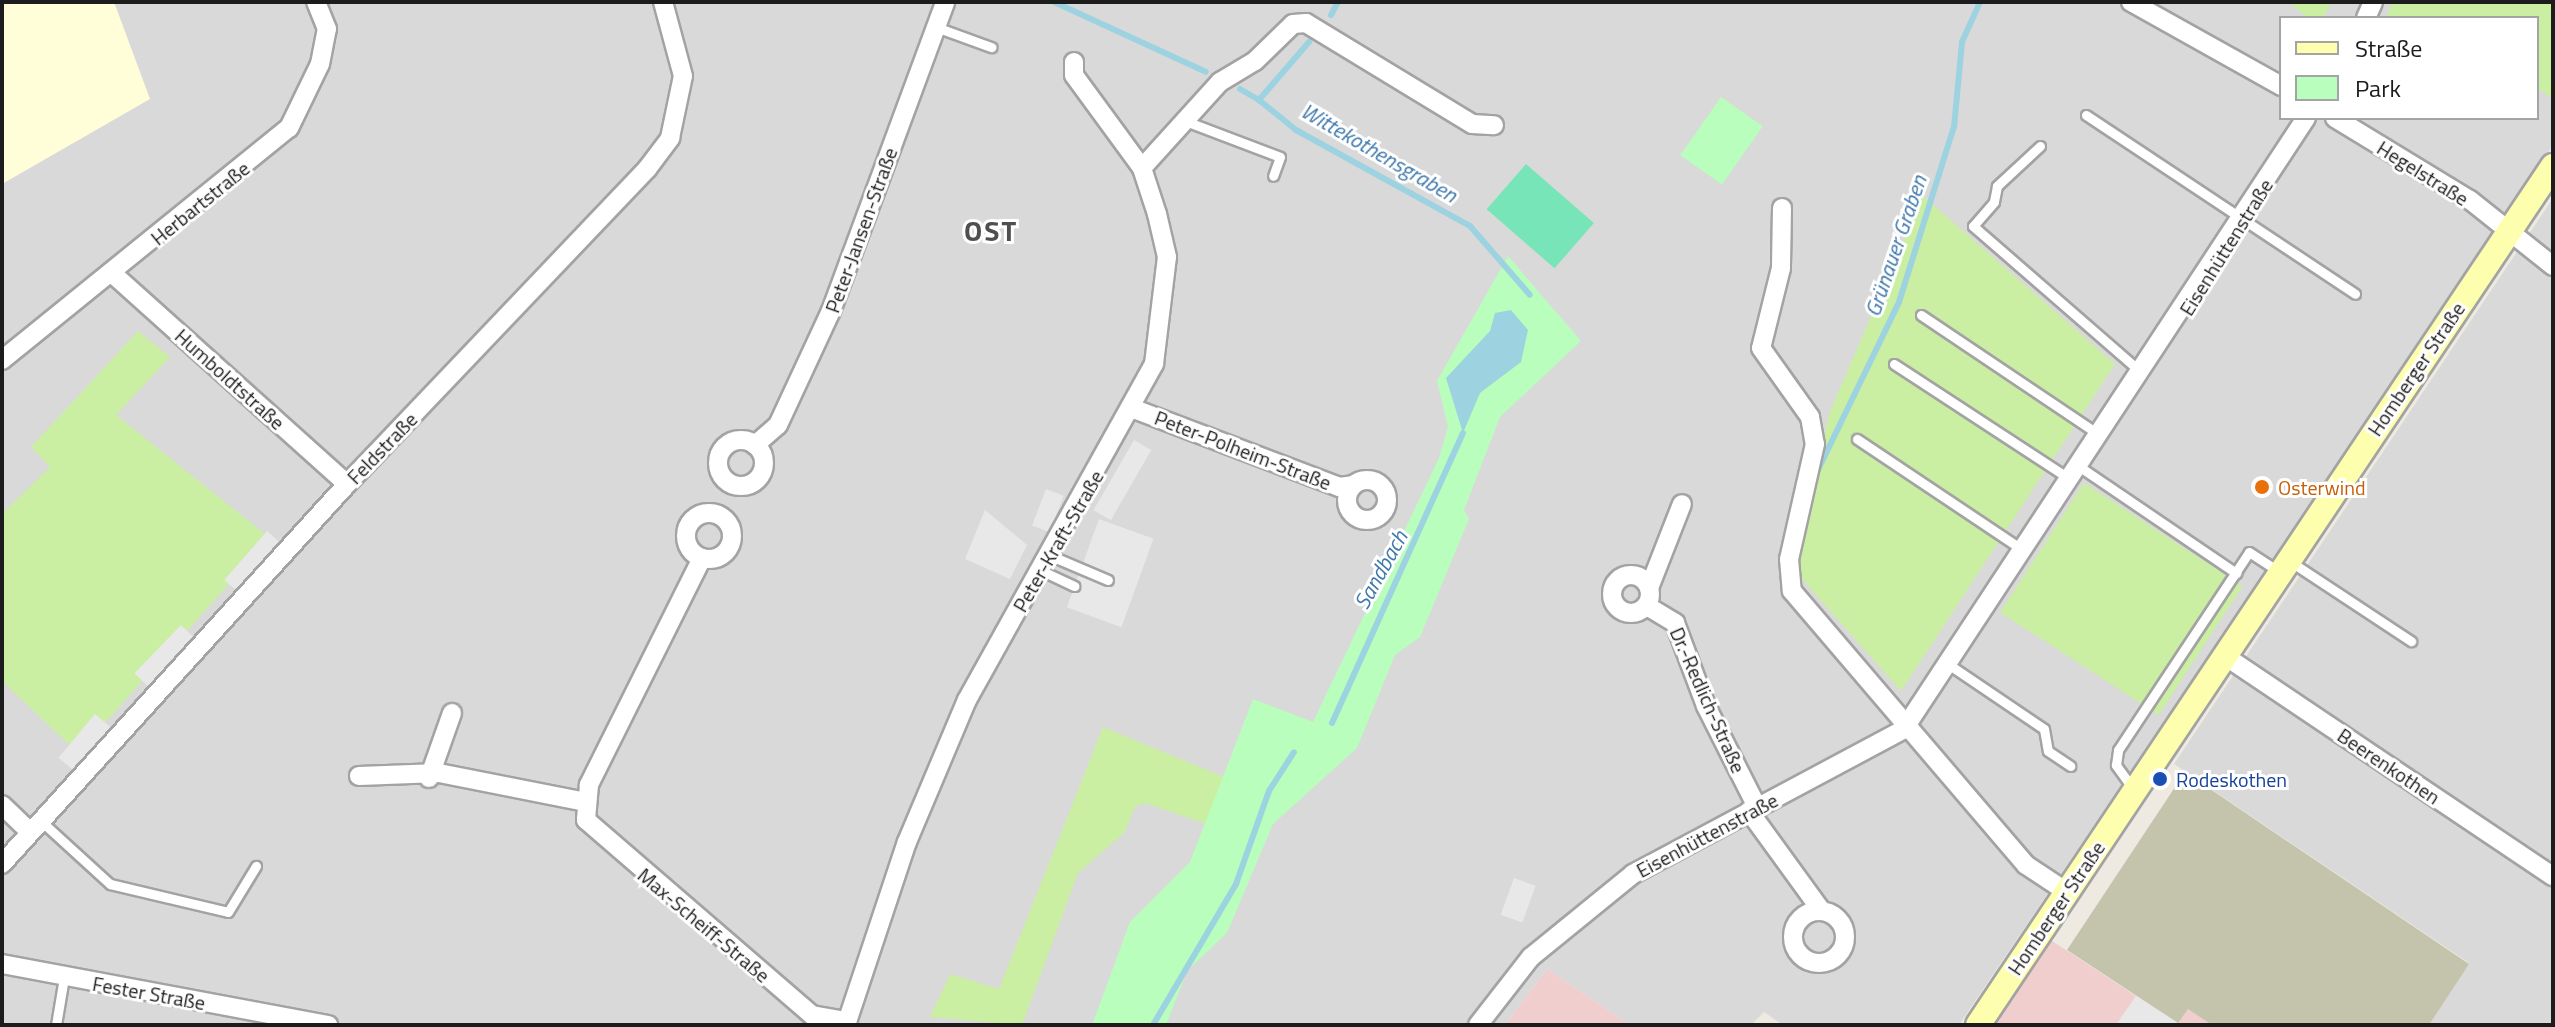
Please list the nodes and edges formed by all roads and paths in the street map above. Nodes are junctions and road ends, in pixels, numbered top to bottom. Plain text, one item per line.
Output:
1 (316, 2) edge
2 (663, 2) edge
3 (945, 2) edge
4 (2131, 2) edge
5 (936, 27) junction
6 (991, 47) dead end
7 (1074, 62) dead end
8 (2279, 85) edge
9 (2086, 115) dead end
10 (2305, 120) edge
11 (2338, 120) edge
12 (1188, 122) junction
13 (1494, 125) dead end
14 (2040, 146) dead end
15 (2553, 166) edge
16 (1142, 168) junction
17 (1273, 176) dead end
18 (1782, 208) dead end
19 (2244, 218) junction
20 (2507, 234) junction
21 (2553, 266) edge
22 (113, 274) junction
23 (2355, 294) dead end
24 (1921, 315) dead end
25 (2, 360) edge
26 (1894, 364) dead end
27 (2143, 374) junction
28 (1134, 409) junction
29 (2098, 434) junction
30 (1857, 439) dead end
31 (755, 445) junction
32 (2075, 474) junction
33 (347, 484) junction
34 (1353, 485) dead end
35 (729, 501) junction
36 (1682, 504) dead end
37 (2024, 551) junction
38 (702, 558) junction
39 (1044, 563) junction
40 (2284, 566) junction
41 (2236, 573) junction
42 (1108, 580) dead end
43 (1074, 586) dead end
44 (2411, 641) dead end
45 (2225, 656) junction
46 (1951, 666) junction
47 (452, 713) dead end
48 (1904, 729) junction
49 (2070, 766) dead end
50 (359, 776) dead end
51 (429, 778) junction
52 (2135, 790) junction
53 (585, 802) junction
54 (2, 805) edge
55 (1753, 809) junction
56 (36, 827) junction
57 (2, 864) edge
58 (256, 866) dead end
59 (2553, 876) edge
60 (2067, 892) junction
61 (1821, 910) dead end
62 (2, 964) edge
63 (64, 977) junction
64 (846, 1023) edge
65 (56, 1025) edge
66 (328, 1025) edge
67 (1478, 1025) edge
68 (1978, 1025) edge

1 - 22 street, Herbartstraße
2 - 33 street, Feldstraße
3 - 5 street, Peter-Jansen-Straße
4 - 8 street
5 - 6 lane
5 - 31 street, Peter-Jansen-Straße
7 - 16 street, Peter-Kraft-Straße
9 - 19 lane
10 - 19 street, Eisenhüttenstraße
11 - 20 street, Hegelstraße
12 - 13 street
12 - 16 street
12 - 17 lane
14 - 27 lane
15 - 20 main road, Homberger Straße
16 - 28 street, Peter-Kraft-Straße
18 - 48 street
19 - 23 lane
19 - 27 street, Eisenhüttenstraße
20 - 21 street, Hegelstraße
20 - 40 main road, Homberger Straße
22 - 25 street, Herbartstraße
22 - 33 street, Humboldtstraße
24 - 29 lane
26 - 32 lane
27 - 29 street, Eisenhüttenstraße
28 - 34 street, Peter-Polheim-Straße
28 - 39 street, Peter-Kraft-Straße
29 - 32 street, Eisenhüttenstraße
30 - 37 lane
31 - 35 street
31 - 35 street
32 - 37 street, Eisenhüttenstraße
32 - 41 lane
33 - 56 street, Feldstraße
35 - 38 street
35 - 38 street
36 - 55 street, Dr.-Redlich-Straße
37 - 46 street, Eisenhüttenstraße
38 - 53 street
39 - 42 lane
39 - 43 lane
39 - 64 street, Peter-Kraft-Straße
40 - 41 lane
40 - 44 lane
40 - 45 main road, Homberger Straße
41 - 52 lane
45 - 52 main road, Homberger Straße
45 - 59 street, Beerenkothen
46 - 48 street, Eisenhüttenstraße
46 - 49 lane
47 - 51 street
48 - 55 street, Eisenhüttenstraße
48 - 60 street
50 - 51 street
51 - 53 street
52 - 60 main road, Homberger Straße
53 - 64 street, Max-Scheiff-Straße
54 - 56 street
55 - 61 street, Dr.-Redlich-Straße
55 - 67 street, Eisenhüttenstraße
56 - 57 street, Feldstraße
56 - 58 lane
60 - 68 main road, Homberger Straße
62 - 63 street, Fester Straße
63 - 65 lane, Fester Straße
63 - 66 street, Fester Straße

